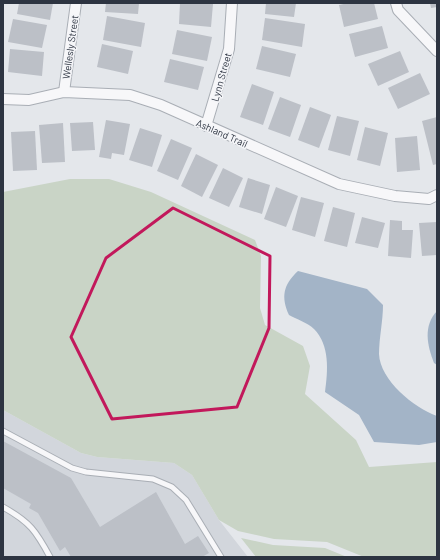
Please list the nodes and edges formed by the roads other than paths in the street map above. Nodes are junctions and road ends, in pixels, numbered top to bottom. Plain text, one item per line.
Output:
1 (76, 3) edge
2 (232, 3) edge
3 (396, 3) edge
4 (437, 51) edge
5 (64, 92) junction
6 (3, 99) edge
7 (206, 126) junction
8 (437, 195) edge
9 (3, 431) edge
10 (3, 507) edge
11 (50, 557) edge
12 (221, 557) edge

1 - 5 street, Wellesly Street
2 - 7 street, Lynn Street
3 - 4 street
5 - 6 street, Ashland Trail
5 - 7 street, Ashland Trail
7 - 8 street, Ashland Trail
9 - 12 lane
10 - 11 lane

